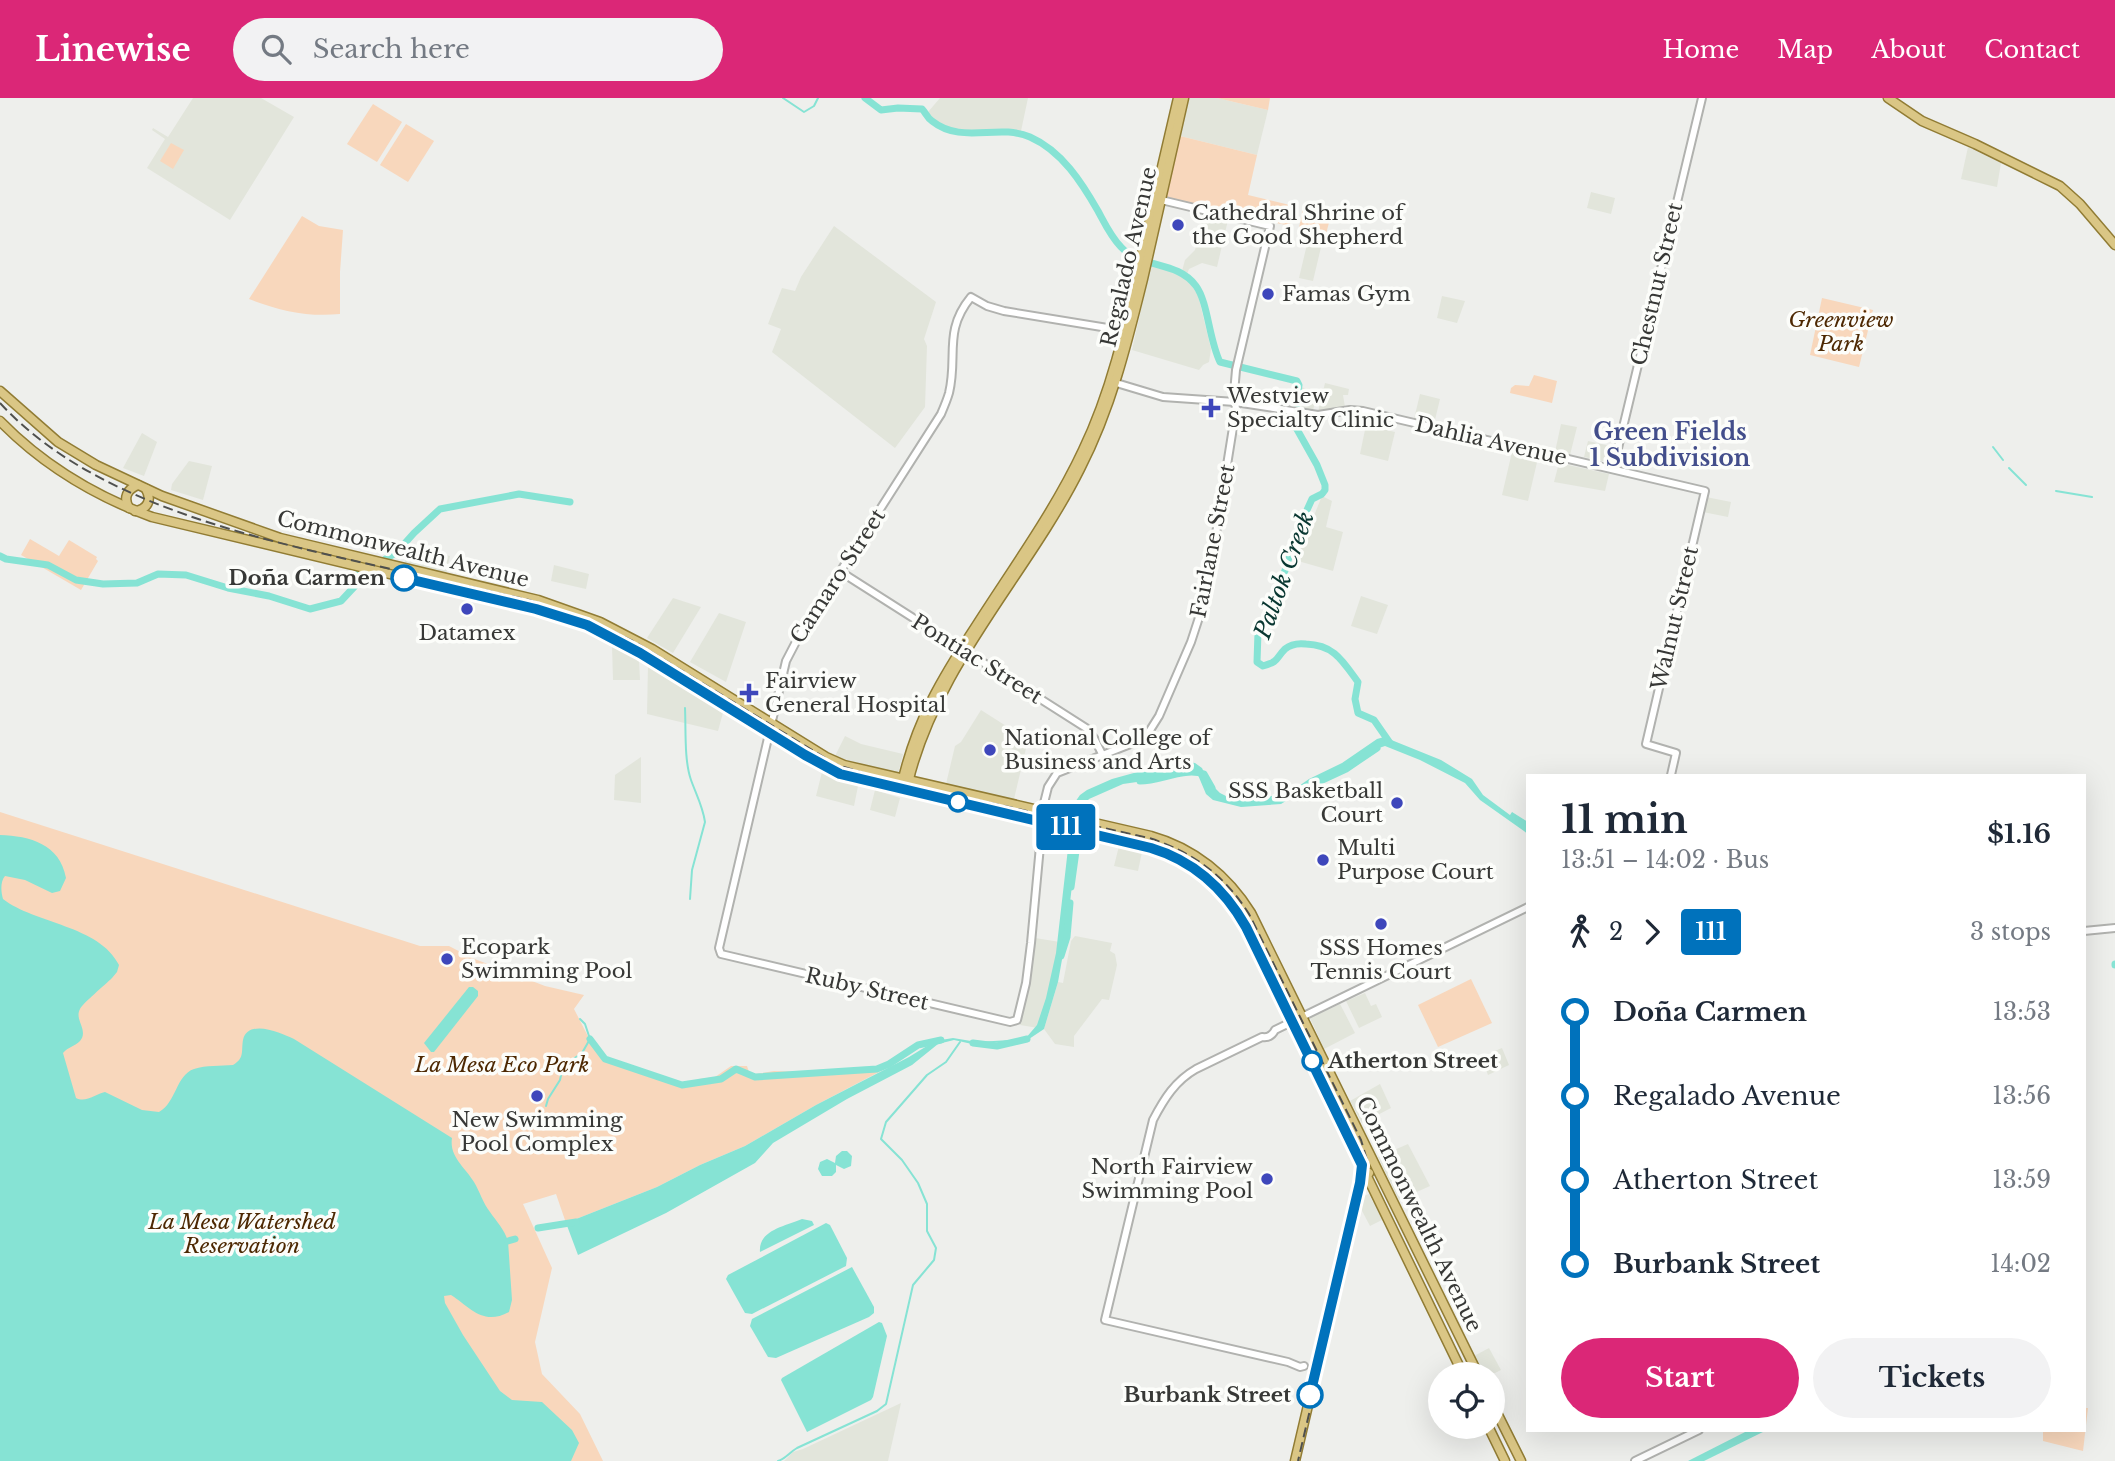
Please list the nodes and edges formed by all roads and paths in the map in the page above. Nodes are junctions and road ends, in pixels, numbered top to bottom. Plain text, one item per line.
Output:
1 (1178, 98) edge
2 (1184, 98) edge
3 (1702, 98) edge
4 (1888, 98) edge
5 (1158, 199) junction
6 (2115, 245) edge
7 (1127, 331) junction
8 (1113, 382) junction
9 (0, 391) edge
10 (1235, 402) junction
11 (0, 421) edge
12 (1613, 470) junction
13 (119, 477) junction
14 (142, 487) junction
15 (1705, 491) joint
16 (118, 503) junction
17 (132, 510) junction
18 (841, 572) junction
19 (964, 650) junction
20 (771, 722) junction
21 (768, 732) junction
22 (1103, 756) junction
23 (842, 769) junction
24 (1671, 774) edge
25 (905, 785) junction
26 (1043, 812) junction
27 (1042, 822) junction
28 (1526, 908) edge
29 (2115, 928) edge
30 (2086, 931) edge
31 (719, 953) joint
32 (1302, 1017) junction
33 (1015, 1021) joint
34 (1293, 1021) junction
35 (1362, 1165) junction
36 (1377, 1167) junction
37 (1381, 1176) junction
38 (1368, 1178) junction
39 (1361, 1187) junction
40 (1375, 1191) junction
41 (1457, 1362) edge
42 (1472, 1362) edge
43 (1318, 1369) junction
44 (1505, 1429) edge
45 (1695, 1432) edge
46 (1494, 1439) edge
47 (1297, 1461) edge
48 (1505, 1461) edge
49 (1521, 1461) edge
50 (1635, 1461) edge

1 - 5 main road, Regalado Avenue
2 - 5 main road, Regalado Avenue
3 - 12 street, Chestnut Street
4 - 6 main road
5 - 7 main road, Regalado Avenue
5 - 10 street, Fairlane Street
7 - 8 main road, Regalado Avenue
7 - 18 street, Camaro Street
8 - 10 street, Dahlia Avenue
8 - 19 main road, Regalado Avenue
9 - 13 main road, Commonwealth Avenue
10 - 12 street, Dahlia Avenue
10 - 22 street, Fairlane Street
11 - 16 main road, Commonwealth Avenue
12 - 15 street, Dahlia Avenue
13 - 14 main road, Commonwealth Avenue
13 - 16 main road
14 - 17 main road
14 - 17 main road
14 - 20 main road, Commonwealth Avenue
15 - 24 street, Walnut Street
16 - 17 main road, Commonwealth Avenue
17 - 21 main road, Commonwealth Avenue
18 - 19 street, Pontiac Street
18 - 20 street, Camaro Street
19 - 22 street, Pontiac Street
19 - 25 main road, Regalado Avenue
20 - 21 street, Camaro Street
20 - 23 main road, Commonwealth Avenue
21 - 23 main road, Commonwealth Avenue
21 - 31 street, Camaro Street
22 - 26 street, Fairlane Street
23 - 25 main road, Commonwealth Avenue
25 - 26 main road, Commonwealth Avenue
25 - 27 main road, Commonwealth Avenue
26 - 27 street, Fairlane Street
26 - 32 main road, Commonwealth Avenue
27 - 33 street, Fairlane Street
27 - 34 main road, Commonwealth Avenue
28 - 32 street
29 - 30 street
31 - 33 street, Ruby Street
32 - 34 street
32 - 36 main road, Commonwealth Avenue
34 - 35 main road, Commonwealth Avenue
34 - 43 street
35 - 38 main road, Commonwealth Avenue
35 - 39 main road
36 - 37 main road, Commonwealth Avenue
36 - 38 main road
37 - 38 main road
37 - 42 main road, Commonwealth Avenue
38 - 39 main road
38 - 40 main road, Commonwealth Avenue
39 - 40 main road
39 - 43 main road
40 - 41 main road, Commonwealth Avenue
43 - 47 main road
44 - 49 main road
45 - 50 street
46 - 48 main road

